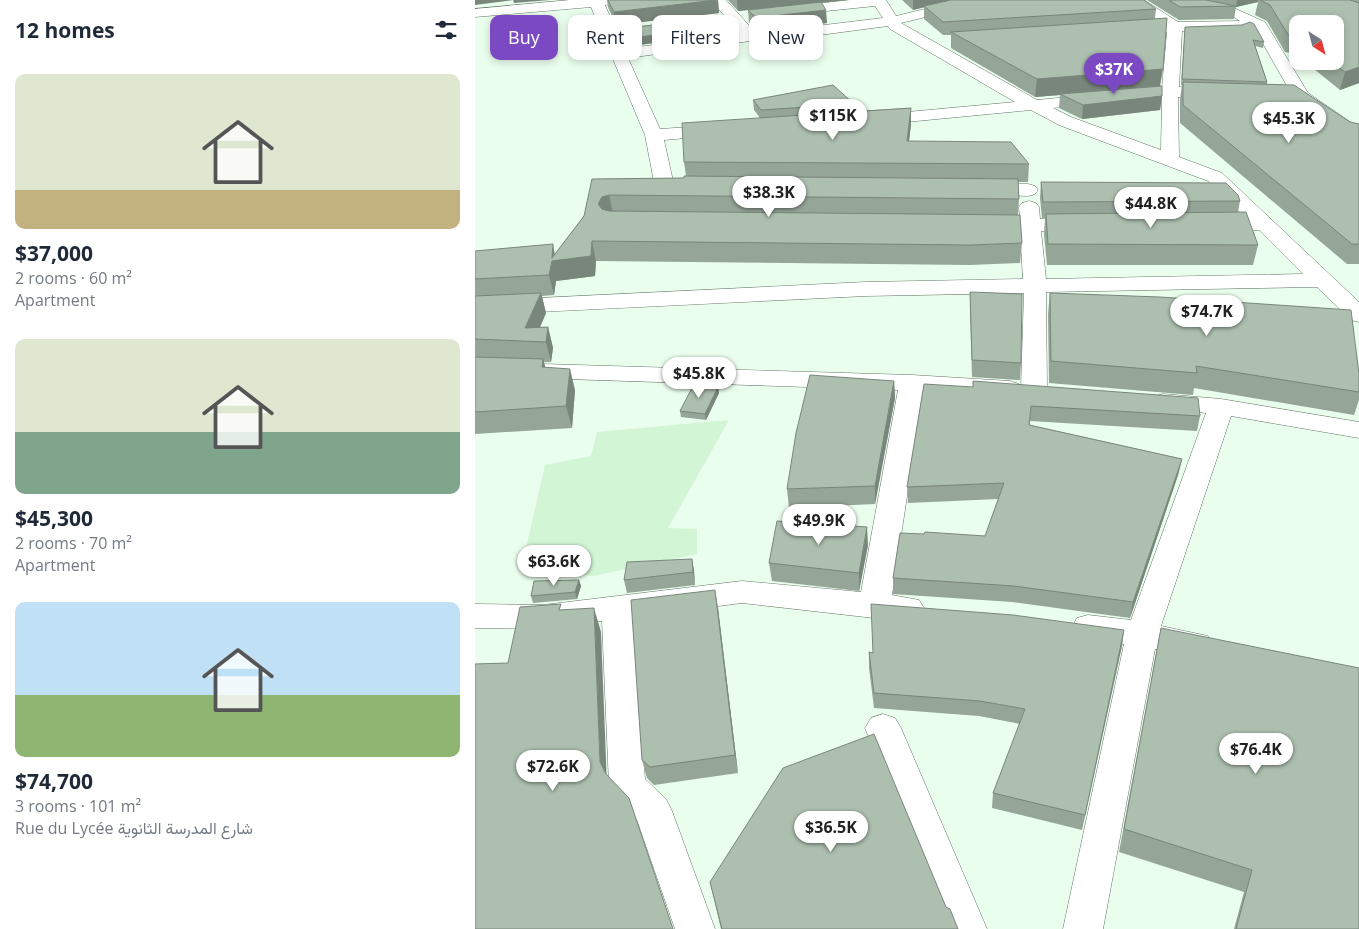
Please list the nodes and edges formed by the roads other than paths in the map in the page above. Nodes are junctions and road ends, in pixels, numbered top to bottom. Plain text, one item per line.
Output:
1 (617, 0) edge
2 (718, 0) edge
3 (879, 0) edge
4 (1027, 0) edge
5 (1134, 0) edge
6 (1173, 0) edge
7 (595, 1) edge
8 (955, 3) edge
9 (506, 5) edge
10 (1254, 9) dead end
11 (772, 12) edge
12 (475, 13) edge
13 (1236, 13) junction
14 (753, 14) edge
15 (601, 15) edge
16 (732, 15) edge
17 (739, 15) edge
18 (892, 21) junction
19 (739, 23) edge
20 (1260, 25) junction
21 (1175, 27) junction
22 (823, 30) edge
23 (1117, 30) edge
24 (749, 35) edge
25 (749, 36) edge
26 (945, 39) junction
27 (642, 52) edge
28 (620, 60) edge
29 (1170, 92) junction
30 (1236, 94) edge
31 (1282, 95) edge
32 (1301, 96) junction
33 (1032, 104) junction
34 (862, 120) edge
35 (733, 129) edge
36 (654, 135) junction
37 (1359, 135) edge
38 (1170, 159) junction
39 (1184, 186) edge
40 (1223, 186) junction
41 (714, 188) edge
42 (959, 190) edge
43 (1264, 224) junction
44 (961, 225) edge
45 (1099, 225) edge
46 (1196, 225) edge
47 (1031, 226) junction
48 (1322, 280) junction
49 (1035, 286) junction
50 (475, 308) edge
51 (1359, 315) edge
52 (475, 370) edge
53 (911, 384) junction
54 (1142, 400) edge
55 (1221, 407) junction
56 (1359, 430) edge
57 (874, 606) junction
58 (617, 609) junction
59 (933, 610) edge
60 (475, 616) edge
61 (1058, 623) edge
62 (1142, 634) junction
63 (1227, 651) edge
64 (883, 728) dead end
65 (695, 929) edge
66 (967, 929) edge
67 (1083, 929) edge

1 - 7 street
2 - 16 street
3 - 11 street
3 - 18 street
4 - 8 street
5 - 21 street
6 - 13 street
7 - 9 street
7 - 15 street
8 - 18 street
8 - 26 street
9 - 12 street
10 - 13 street
13 - 20 street
14 - 17 street
18 - 22 street
18 - 26 street
19 - 24 street
20 - 21 street
20 - 32 street
21 - 23 street
21 - 29 street
25 - 27 street
26 - 33 street
28 - 36 street
29 - 30 street
29 - 33 street
29 - 38 street
31 - 32 street
32 - 37 street
33 - 34 street
33 - 38 street
35 - 36 street
36 - 41 street
38 - 40 street
39 - 40 street
40 - 43 street
42 - 47 street
43 - 46 street
43 - 48 street
44 - 47 street
45 - 47 street
47 - 49 street
48 - 49 street
48 - 51 street
49 - 50 street
49 - 53 street
52 - 53 street
53 - 57 street
54 - 55 street
55 - 56 street
55 - 62 street
57 - 58 street
57 - 59 street
58 - 60 street
58 - 65 street
61 - 62 street
62 - 63 street
62 - 67 street
64 - 66 street

